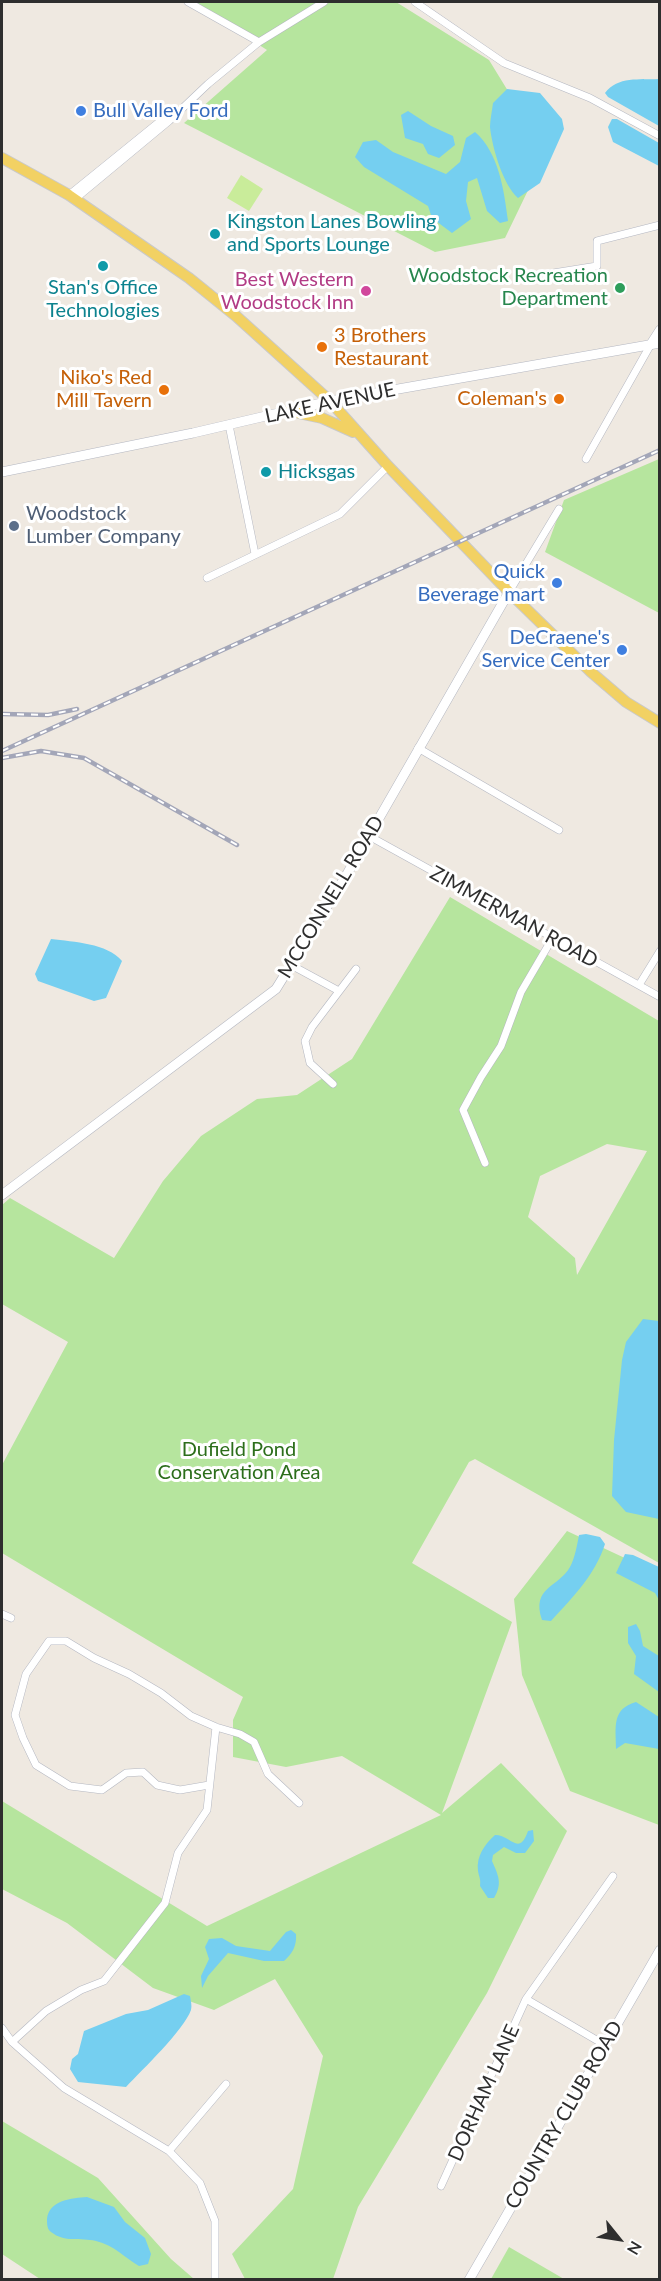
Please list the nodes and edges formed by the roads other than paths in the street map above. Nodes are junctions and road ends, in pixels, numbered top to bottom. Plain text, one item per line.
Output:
1 (188, 2) edge
2 (324, 2) edge
3 (416, 2) edge
4 (260, 42) junction
5 (660, 135) edge
6 (2, 158) edge
7 (72, 197) junction
8 (660, 225) edge
9 (547, 274) dead end
10 (660, 330) edge
11 (655, 343) edge
12 (330, 401) junction
13 (288, 411) junction
14 (229, 425) junction
15 (362, 438) junction
16 (586, 459) dead end
17 (388, 466) junction
18 (2, 472) edge
19 (559, 509) dead end
20 (255, 554) junction
21 (207, 578) dead end
22 (509, 592) junction
23 (660, 723) edge
24 (418, 748) junction
25 (559, 830) dead end
26 (369, 837) junction
27 (552, 939) junction
28 (660, 951) edge
29 (291, 965) junction
30 (356, 969) dead end
31 (639, 985) junction
32 (339, 991) junction
33 (660, 997) edge
34 (333, 1084) dead end
35 (485, 1163) dead end
36 (2, 1195) edge
37 (2, 1614) edge
38 (11, 1618) dead end
39 (216, 1727) junction
40 (209, 1785) junction
41 (299, 1803) dead end
42 (613, 1876) dead end
43 (660, 1950) edge
44 (526, 1999) junction
45 (2, 2028) edge
46 (12, 2042) junction
47 (604, 2046) junction
48 (226, 2084) dead end
49 (169, 2151) junction
50 (441, 2186) dead end
51 (215, 2280) edge
52 (469, 2280) edge

1 - 4 street
2 - 4 street
3 - 5 street
4 - 7 street
6 - 7 main road
7 - 12 main road
8 - 9 street
10 - 11 street
11 - 12 street, LAKE AVENUE
11 - 16 street
12 - 13 street, LAKE AVENUE
12 - 15 main road
13 - 14 street, LAKE AVENUE
13 - 15 main road
14 - 18 street, LAKE AVENUE
14 - 20 street
15 - 17 main road
17 - 20 street
17 - 22 main road
19 - 22 street, MCCONNELL ROAD
20 - 21 street
22 - 23 main road
22 - 24 street, MCCONNELL ROAD
24 - 25 street
24 - 26 street, MCCONNELL ROAD
26 - 27 street, ZIMMERMAN ROAD
26 - 29 street, MCCONNELL ROAD
27 - 31 street, ZIMMERMAN ROAD
27 - 35 street
28 - 31 street
29 - 32 street
29 - 36 street, MCCONNELL ROAD
30 - 32 street
31 - 33 street, ZIMMERMAN ROAD
32 - 34 street
37 - 38 street
39 - 40 street
39 - 40 street
39 - 41 street
40 - 46 street
42 - 44 street, DORHAM LANE
43 - 47 street, COUNTRY CLUB ROAD
44 - 47 street, DORHAM LANE
44 - 50 street, DORHAM LANE
45 - 46 street
46 - 49 street
47 - 52 street, COUNTRY CLUB ROAD
48 - 49 street
49 - 51 street

